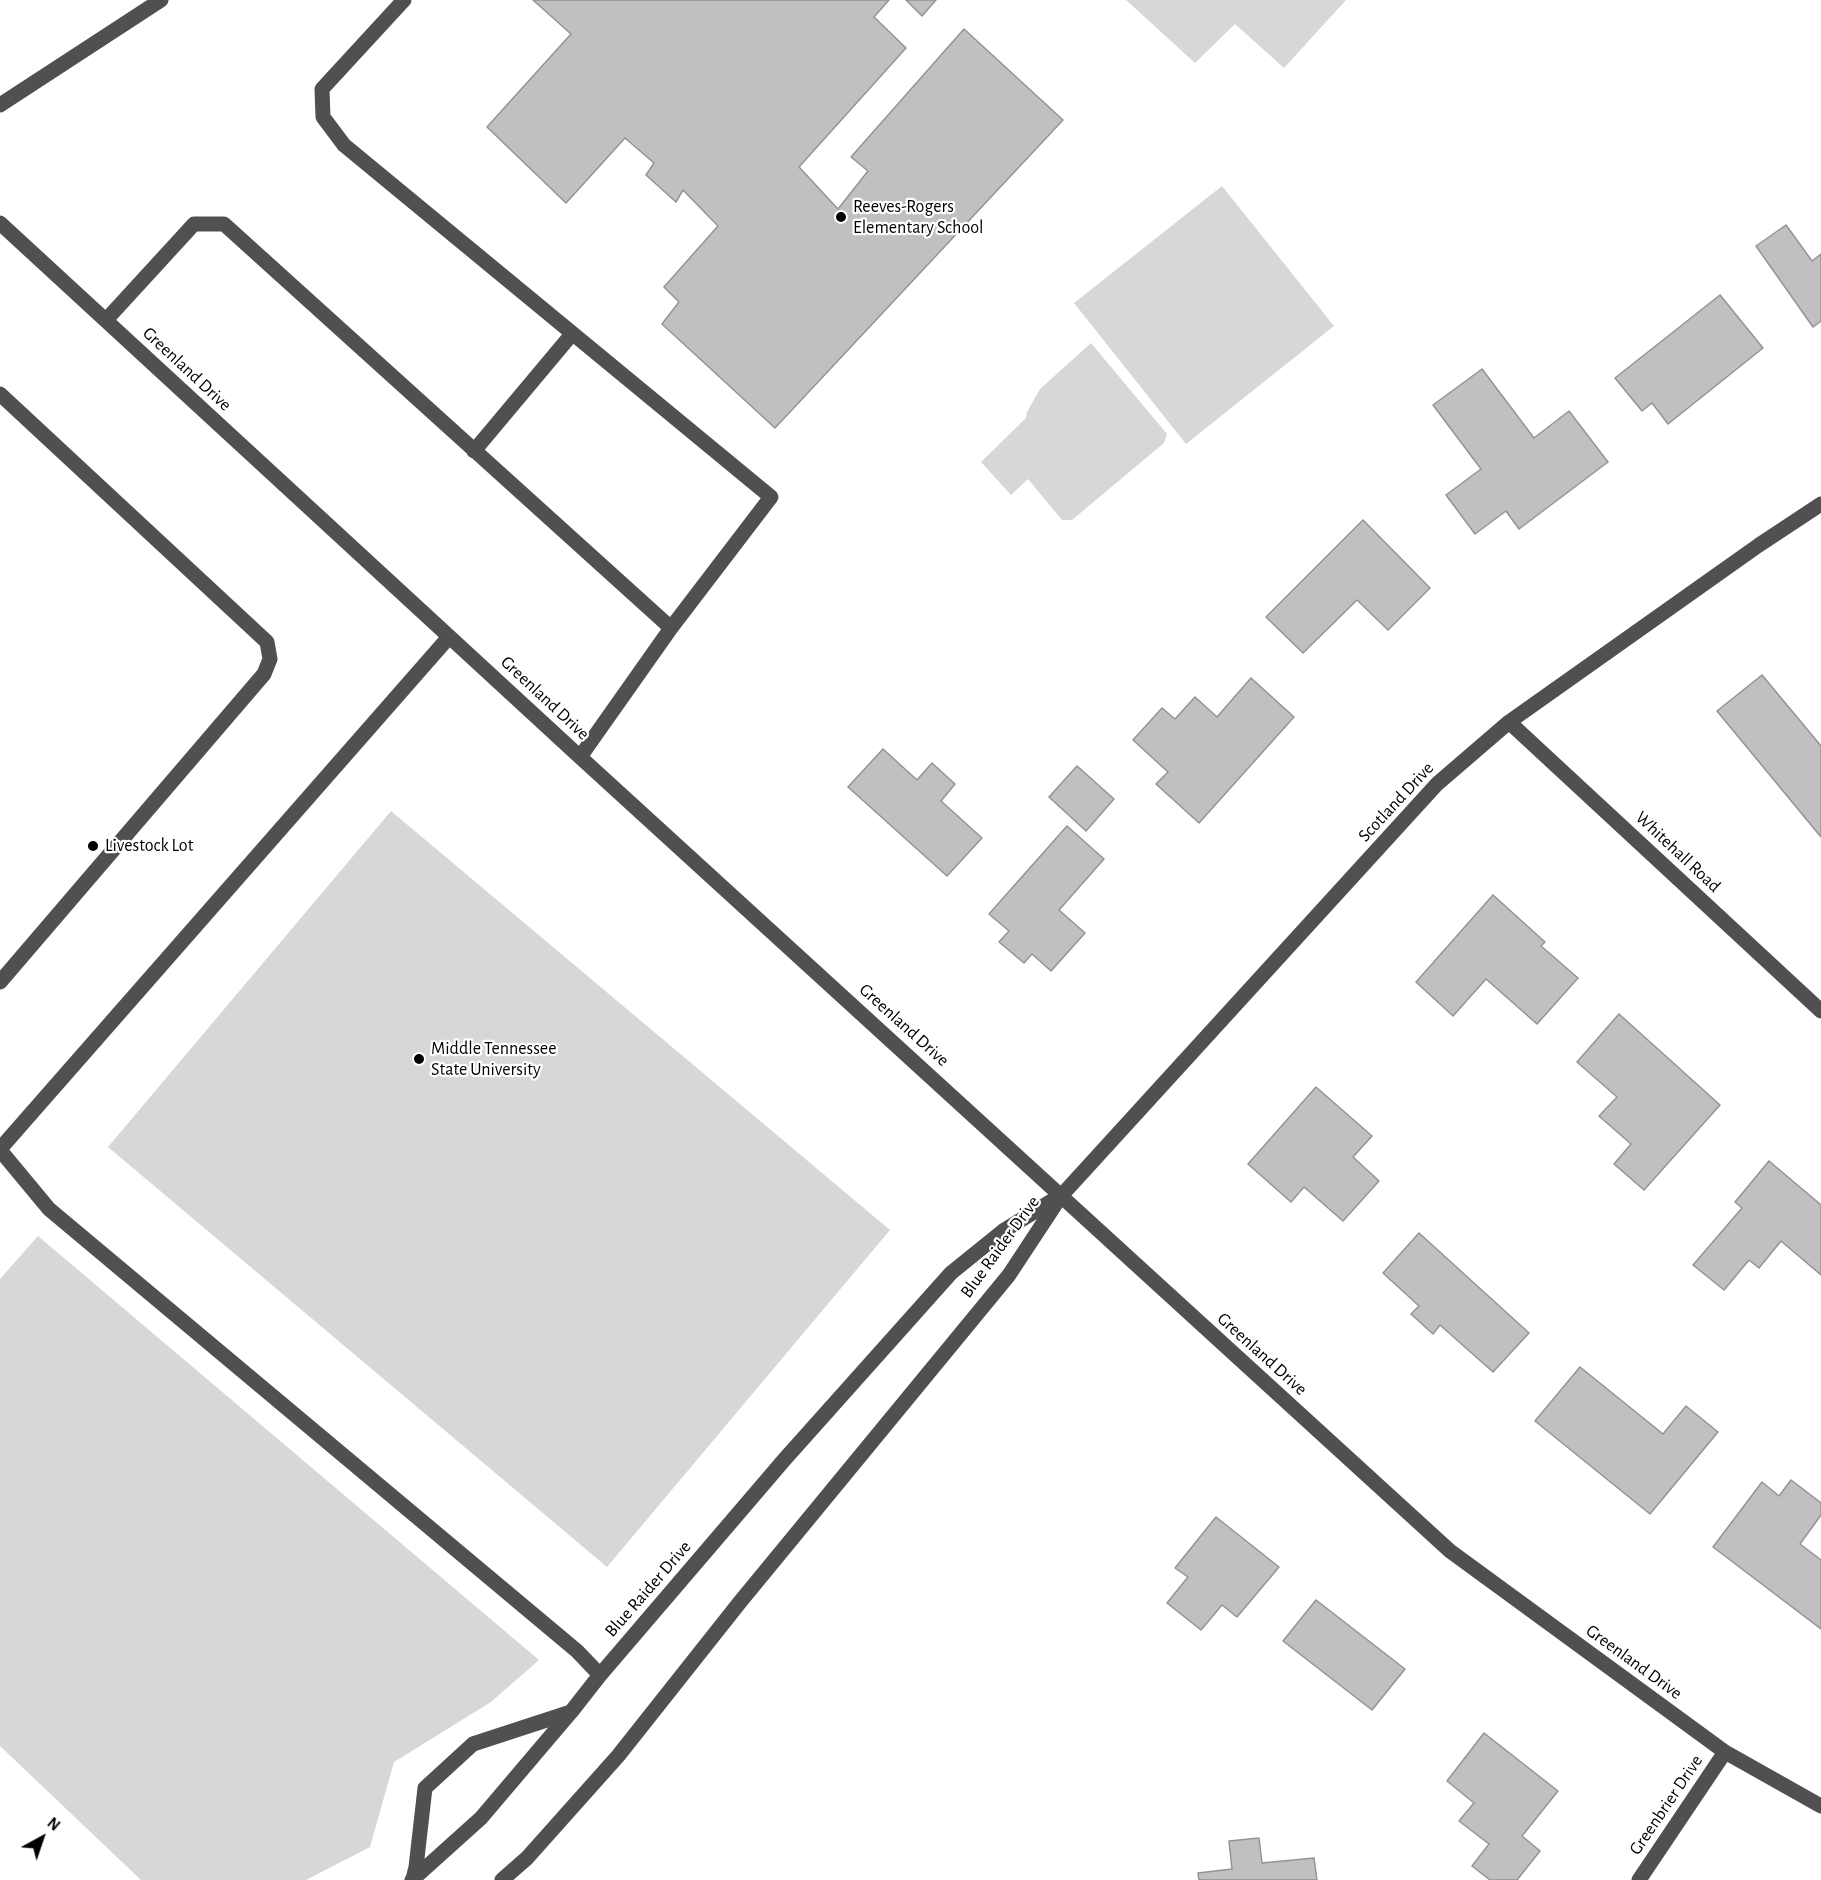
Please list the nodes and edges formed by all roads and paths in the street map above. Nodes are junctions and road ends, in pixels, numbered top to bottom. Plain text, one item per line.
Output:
1 (161, 0) edge
2 (404, 0) edge
3 (0, 105) edge
4 (0, 223) edge
5 (106, 320) junction
6 (572, 334) junction
7 (0, 394) edge
8 (474, 451) junction
9 (1821, 504) edge
10 (670, 628) junction
11 (449, 637) junction
12 (1509, 722) junction
13 (580, 757) junction
14 (0, 982) edge
15 (1821, 1011) edge
16 (0, 1149) edge
17 (1060, 1196) junction
18 (600, 1675) junction
19 (571, 1712) junction
20 (1725, 1752) junction
21 (1821, 1806) edge
22 (413, 1880) edge
23 (502, 1880) edge
24 (1639, 1880) edge

1 - 3 street
2 - 6 street
4 - 5 street, Greenland Drive
5 - 8 street
5 - 11 street, Greenland Drive
6 - 8 street
6 - 10 street
7 - 14 street
8 - 10 street
9 - 12 street, Scotland Drive
10 - 13 street
11 - 13 street, Greenland Drive
11 - 16 street
12 - 15 street, Whitehall Road
12 - 17 street, Scotland Drive
13 - 17 street, Greenland Drive
16 - 18 street
17 - 18 street, Blue Raider Drive
17 - 20 street, Greenland Drive
17 - 23 street, Blue Raider Drive
18 - 19 street, Blue Raider Drive
19 - 22 street, Blue Raider Drive
19 - 22 street
20 - 21 street, Greenland Drive
20 - 24 street, Greenbrier Drive

